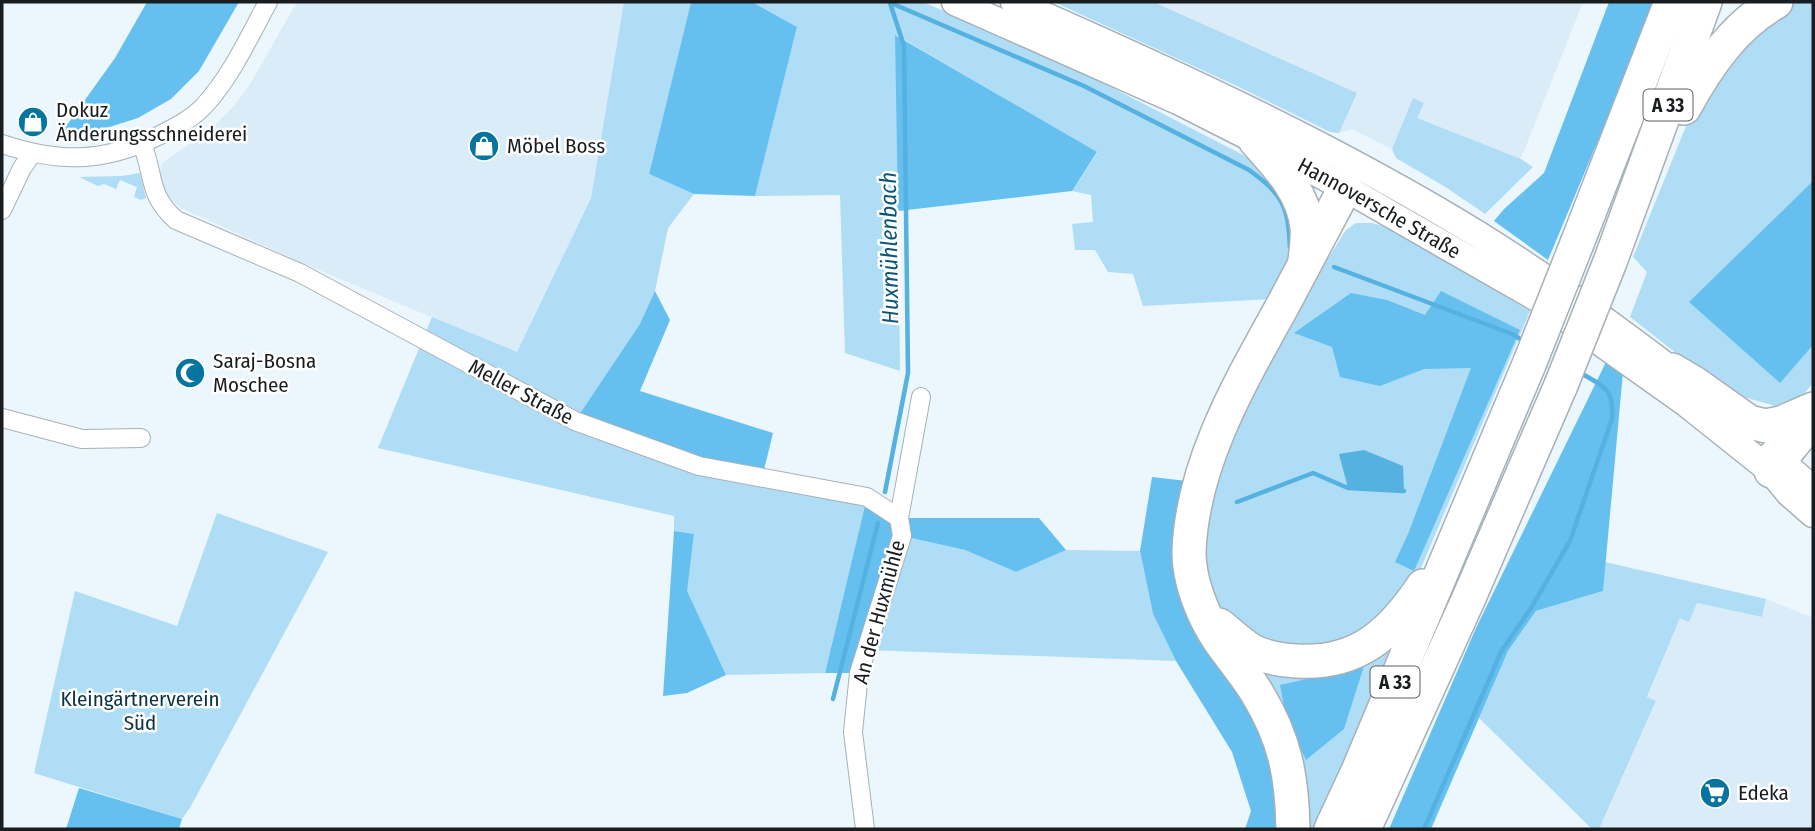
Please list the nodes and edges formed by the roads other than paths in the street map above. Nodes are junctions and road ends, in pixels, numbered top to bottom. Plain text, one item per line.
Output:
1 (268, 2) edge
2 (955, 2) edge
3 (1014, 2) edge
4 (1671, 2) edge
5 (1705, 2) edge
6 (1776, 2) edge
7 (1255, 140) junction
8 (2, 144) edge
9 (142, 144) junction
10 (32, 154) junction
11 (1352, 176) junction
12 (1629, 208) junction
13 (2, 210) edge
14 (1305, 263) junction
15 (1672, 370) junction
16 (921, 397) dead end
17 (1813, 409) edge
18 (2, 418) edge
19 (1813, 419) edge
20 (141, 438) dead end
21 (1776, 465) junction
22 (1813, 489) edge
23 (1813, 514) edge
24 (899, 518) junction
25 (1457, 535) junction
26 (1204, 614) junction
27 (865, 829) edge
28 (1293, 829) edge
29 (1331, 829) edge
30 (1364, 829) edge

1 - 9 street
2 - 7 main road, Hannoversche Straße
3 - 11 main road, Hannoversche Straße
4 - 25 highway, A 33, bridge
5 - 12 highway, A 33
6 - 12 highway
7 - 11 main road, Hannoversche Straße
7 - 14 highway
8 - 10 street
9 - 10 street
9 - 24 street, Meller Straße
10 - 13 street
11 - 14 highway
11 - 15 main road, Hannoversche Straße
11 - 21 main road, Hannoversche Straße
12 - 30 highway, A 33, bridge
14 - 26 highway
15 - 17 highway
15 - 21 main road, Hannoversche Straße
16 - 24 street, An der Huxmühle
18 - 20 street
19 - 21 highway
21 - 22 main road
21 - 23 main road
24 - 27 street, An der Huxmühle
25 - 26 highway
25 - 29 highway, A 33
26 - 28 highway

